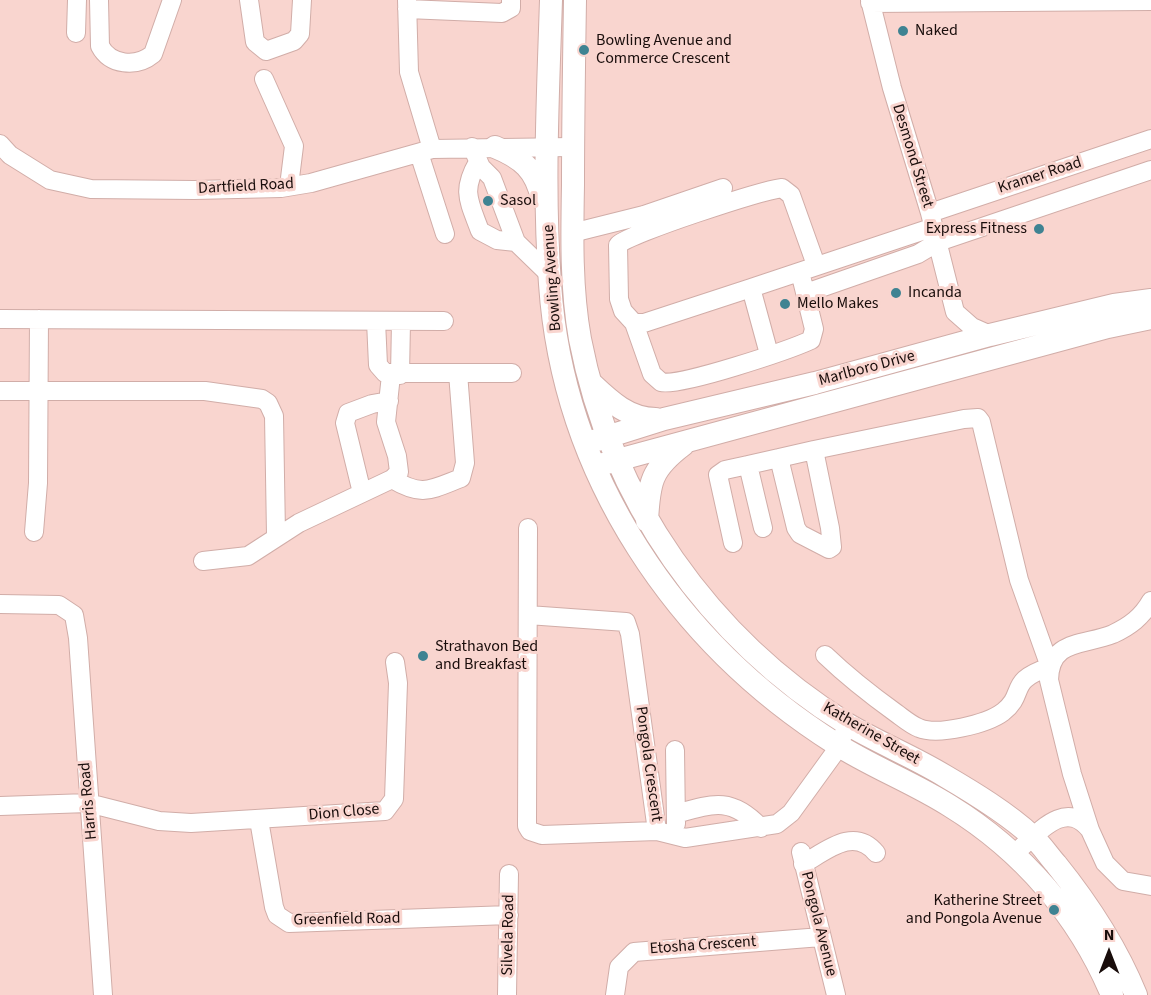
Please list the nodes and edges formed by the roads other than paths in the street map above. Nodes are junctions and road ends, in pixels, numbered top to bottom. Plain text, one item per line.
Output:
1 (77, 0) edge
2 (99, 0) edge
3 (172, 0) edge
4 (249, 0) edge
5 (302, 0) edge
6 (511, 0) edge
7 (551, 0) edge
8 (575, 0) edge
9 (921, 1) edge
10 (1151, 1) edge
11 (870, 2) edge
12 (407, 5) edge
13 (75, 33) dead end
14 (264, 79) dead end
15 (1151, 139) edge
16 (548, 146) junction
17 (572, 147) junction
18 (426, 151) junction
19 (482, 152) junction
20 (3, 154) edge
21 (1082, 162) junction
22 (1151, 170) edge
23 (290, 186) junction
24 (723, 188) dead end
25 (1092, 190) junction
26 (548, 218) junction
27 (934, 227) junction
28 (572, 233) junction
29 (445, 234) dead end
30 (516, 242) junction
31 (808, 269) junction
32 (549, 274) junction
33 (751, 288) junction
34 (806, 292) junction
35 (1151, 300) edge
36 (955, 312) junction
37 (1151, 318) edge
38 (0, 319) edge
39 (39, 319) junction
40 (376, 321) junction
41 (444, 321) dead end
42 (401, 322) junction
43 (634, 323) junction
44 (990, 335) junction
45 (939, 350) junction
46 (378, 351) junction
47 (400, 351) junction
48 (769, 354) junction
49 (458, 373) junction
50 (512, 373) dead end
51 (396, 375) junction
52 (591, 383) junction
53 (0, 391) edge
54 (39, 391) junction
55 (389, 401) junction
56 (664, 419) junction
57 (608, 436) junction
58 (686, 442) junction
59 (584, 444) junction
60 (814, 450) junction
61 (779, 458) junction
62 (617, 460) junction
63 (748, 465) junction
64 (592, 467) junction
65 (392, 479) junction
66 (362, 493) junction
67 (647, 521) junction
68 (528, 528) dead end
69 (763, 528) dead end
70 (34, 532) dead end
71 (276, 535) junction
72 (733, 543) dead end
73 (203, 561) dead end
74 (1151, 602) edge
75 (0, 604) edge
76 (528, 615) junction
77 (825, 655) dead end
78 (395, 662) dead end
79 (1050, 667) junction
80 (849, 724) junction
81 (838, 746) junction
82 (675, 750) dead end
83 (1072, 774) junction
84 (88, 803) junction
85 (0, 806) edge
86 (676, 814) junction
87 (259, 820) junction
88 (1056, 820) junction
89 (761, 828) junction
90 (1090, 830) junction
91 (657, 831) junction
92 (676, 837) junction
93 (1034, 837) junction
94 (876, 853) dead end
95 (1014, 854) junction
96 (509, 874) dead end
97 (1151, 886) edge
98 (509, 915) junction
99 (821, 937) junction
100 (103, 995) edge
101 (507, 995) edge
102 (615, 995) edge
103 (836, 995) edge
104 (1112, 995) edge
105 (1136, 995) edge

1 - 13 street
2 - 3 street
4 - 5 street
6 - 12 street
7 - 16 main road, Bowling Avenue
8 - 17 main road, Bowling Avenue
9 - 10 street
9 - 11 street
11 - 27 street, Desmond Street
12 - 18 street
14 - 23 street
15 - 21 street, Kramer Road
16 - 17 street, Dartfield Road
16 - 19 street, Dartfield Road
16 - 26 main road, Bowling Avenue
17 - 28 main road, Bowling Avenue
18 - 19 street, Dartfield Road
18 - 23 street, Dartfield Road
18 - 29 street
19 - 26 main road
19 - 30 street
19 - 30 street
20 - 23 street, Dartfield Road
21 - 25 street
21 - 27 street, Kramer Road
22 - 25 street, Kramer Road
24 - 28 street
25 - 27 street, Kramer Road
26 - 32 main road, Bowling Avenue
27 - 31 street
27 - 34 street
27 - 36 street, Desmond Street
28 - 52 main road, Bowling Avenue
30 - 32 street
31 - 33 street
31 - 34 street
31 - 43 street
32 - 59 main road, Bowling Avenue
33 - 43 street
33 - 48 street
34 - 48 street
35 - 44 main road, Marlboro Drive
36 - 44 street
36 - 45 street
37 - 58 main road, Marlboro Drive
38 - 39 street
39 - 40 street
39 - 54 street
40 - 42 street
40 - 46 street
41 - 42 street
42 - 47 street
43 - 48 street
44 - 45 main road, Marlboro Drive
45 - 56 main road, Marlboro Drive
46 - 47 street
46 - 51 street
47 - 51 street
49 - 50 street
49 - 51 street
49 - 65 street
51 - 55 street
52 - 56 main road
52 - 57 main road, Bowling Avenue
53 - 54 street
54 - 70 street
54 - 71 street
55 - 65 street
55 - 66 street
56 - 57 main road, Marlboro Drive
57 - 59 main road, Marlboro Drive
57 - 62 main road, Bowling Avenue
58 - 62 main road, Marlboro Drive
58 - 67 main road
59 - 64 main road, Bowling Avenue
60 - 61 street
60 - 61 street
60 - 79 street
61 - 63 street
62 - 64 main road, Marlboro Drive
62 - 67 main road, Katherine Street
63 - 69 street
63 - 72 street
64 - 81 main road, Katherine Street
65 - 66 street
66 - 71 street
67 - 80 main road, Katherine Street
68 - 76 street
71 - 73 street
74 - 79 street
75 - 84 street, Harris Road
76 - 91 street, Pongola Crescent
76 - 91 street
77 - 79 street
78 - 87 street, Dion Close
79 - 83 street
80 - 81 street, Pongola Crescent
80 - 93 main road, Katherine Street
81 - 89 street, Pongola Crescent
81 - 95 main road, Katherine Street
82 - 86 street
83 - 88 street
83 - 90 street
84 - 85 street
84 - 87 street
84 - 100 street, Harris Road
86 - 89 street
86 - 92 street
87 - 98 street, Greenfield Road
88 - 90 street
88 - 93 street
89 - 92 street, Pongola Crescent
90 - 97 street
91 - 92 street, Pongola Crescent
93 - 95 street
93 - 105 main road, Katherine Street
94 - 99 street, Pongola Avenue
95 - 104 main road, Katherine Street
96 - 98 street, Silvela Road
98 - 101 street, Silvela Road
99 - 102 street, Etosha Crescent
99 - 103 street, Pongola Avenue

